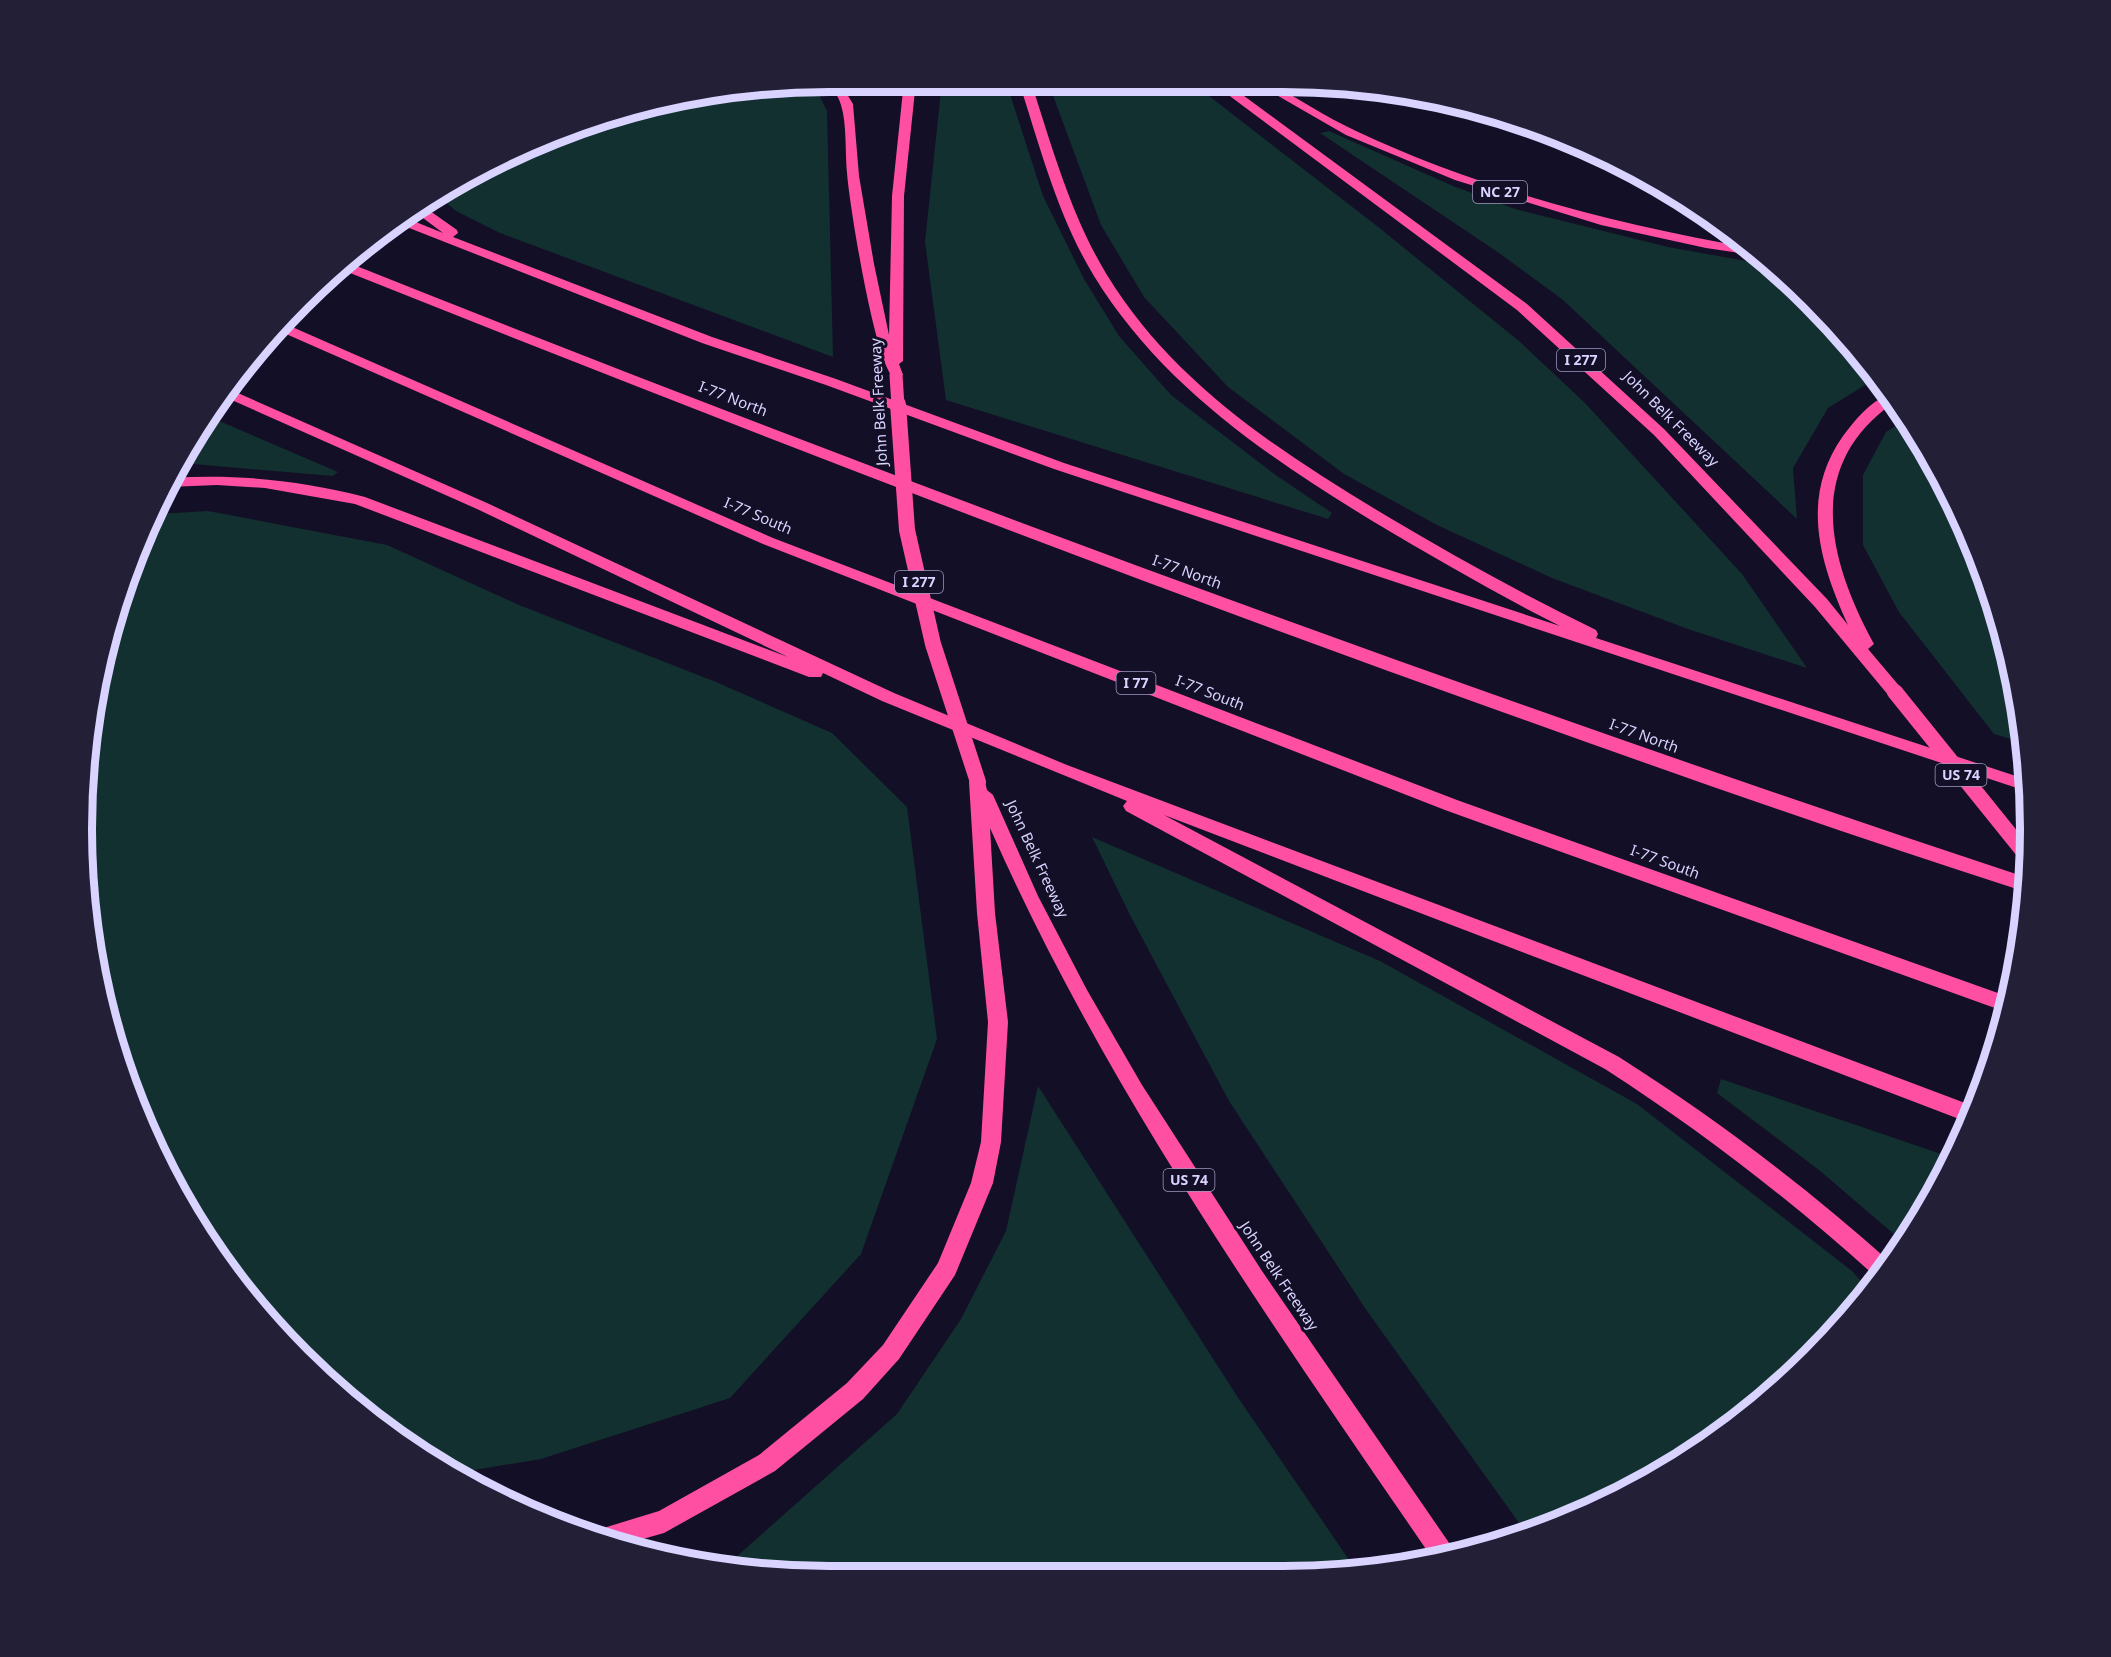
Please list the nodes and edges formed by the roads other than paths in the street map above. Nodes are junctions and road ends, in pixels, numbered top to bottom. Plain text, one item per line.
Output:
1 (839, 92) edge
2 (909, 92) edge
3 (1028, 92) edge
4 (1231, 92) edge
5 (1278, 92) edge
6 (424, 213) edge
7 (408, 224) edge
8 (1738, 250) edge
9 (484, 253) junction
10 (350, 268) edge
11 (286, 330) edge
12 (896, 375) junction
13 (233, 395) edge
14 (1884, 403) edge
15 (178, 483) edge
16 (1668, 669) junction
17 (1895, 692) junction
18 (888, 697) junction
19 (1061, 769) junction
20 (978, 782) junction
21 (2018, 783) edge
22 (2019, 846) edge
23 (2017, 882) edge
24 (1998, 1001) edge
25 (1963, 1111) edge
26 (1877, 1263) edge
27 (619, 1534) edge
28 (1440, 1548) edge

1 - 12 highway
2 - 12 highway, John Belk Freeway / I 277
3 - 16 highway
4 - 17 highway, John Belk Freeway / I 277
5 - 8 highway, NC 27
6 - 9 highway
7 - 9 highway
9 - 16 highway
10 - 23 highway, I-77 North
11 - 24 highway, I-77 South / I 77
12 - 20 highway, John Belk Freeway / I 277, bridge
13 - 18 highway
14 - 17 highway
15 - 18 highway
16 - 21 highway
17 - 22 highway, John Belk Freeway / US 74, bridge
18 - 19 highway
19 - 25 highway
19 - 26 highway
20 - 27 highway
20 - 28 highway, John Belk Freeway / US 74

